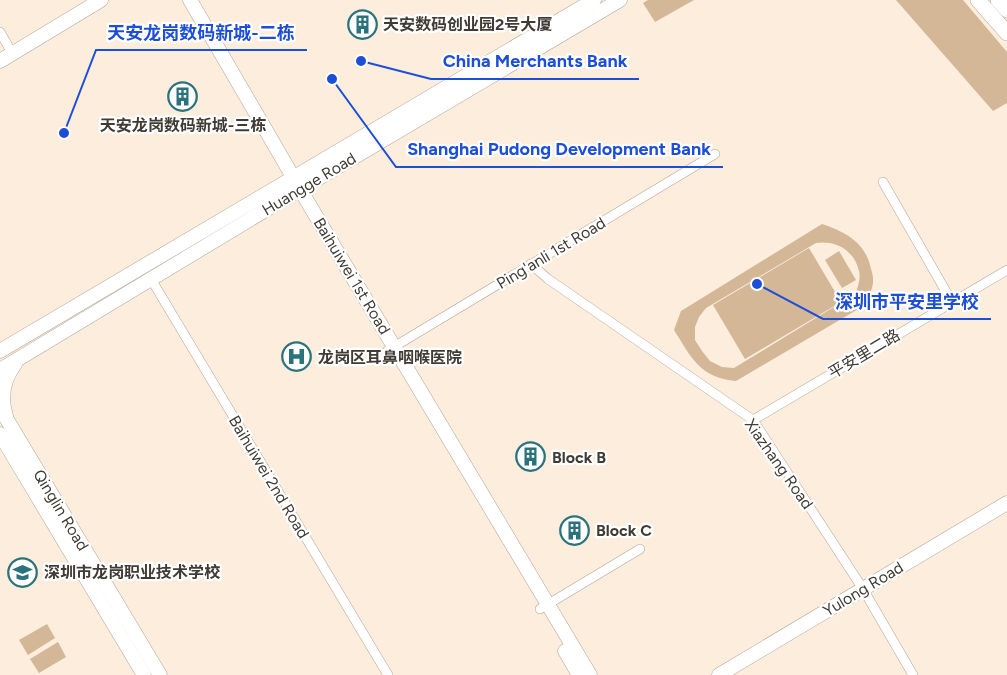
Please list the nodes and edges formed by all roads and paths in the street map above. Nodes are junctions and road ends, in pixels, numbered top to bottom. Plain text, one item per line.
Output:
1 (84, 0) edge
2 (101, 0) edge
3 (180, 0) edge
4 (189, 0) edge
5 (594, 0) edge
6 (620, 0) edge
7 (978, 0) edge
8 (998, 0) edge
9 (1007, 10) edge
10 (0, 32) edge
11 (1007, 33) edge
12 (7, 50) edge
13 (0, 61) edge
14 (715, 154) dead end
15 (883, 182) dead end
16 (293, 185) junction
17 (531, 264) junction
18 (1007, 270) edge
19 (151, 279) junction
20 (952, 302) junction
21 (4, 348) edge
22 (390, 349) junction
23 (21, 358) junction
24 (0, 370) edge
25 (0, 408) edge
26 (753, 420) junction
27 (8, 421) junction
28 (1, 438) edge
29 (44, 495) junction
30 (1007, 503) edge
31 (1007, 514) edge
32 (640, 549) dead end
33 (865, 593) junction
34 (544, 606) junction
35 (144, 675) edge
36 (160, 675) edge
37 (388, 675) edge
38 (579, 675) edge
39 (591, 675) edge
40 (719, 675) edge
41 (737, 675) edge
42 (914, 675) edge

1 - 12 main road
2 - 12 main road
3 - 16 main road, Baihuiwei 1st Road
4 - 16 main road, Baihuiwei 1st Road
5 - 16 main road, Huangge Road
6 - 16 main road, Huangge Road
7 - 11 main road
8 - 9 main road
10 - 12 street
12 - 13 main road
14 - 17 street, Ping'anli 1st Road
15 - 20 street
16 - 19 main road, Huangge Road
16 - 21 main road, Huangge Road
16 - 22 main road, Baihuiwei 1st Road
17 - 22 street, Ping'anli 1st Road
17 - 26 street, Xiazhang Road
18 - 20 street, 平安里二路
19 - 23 main road, Huangge Road
19 - 37 street, Baihuiwei 2nd Road
20 - 26 street, 平安里二路
22 - 34 main road, Baihuiwei 1st Road
23 - 24 main road, Huangge Road
23 - 27 main road
25 - 27 main road, Qinglin Road
26 - 33 street, Xiazhang Road
27 - 29 main road, Qinglin Road
28 - 29 main road, Qinglin Road
29 - 35 main road, Qinglin Road
29 - 36 main road, Qinglin Road
30 - 33 main road, Yulong Road
31 - 33 main road, Yulong Road
32 - 34 street
33 - 40 main road, Yulong Road
33 - 41 main road, Yulong Road
33 - 42 street, Xiazhang Road
34 - 38 main road, Baihuiwei 1st Road
34 - 39 main road, Baihuiwei 1st Road

